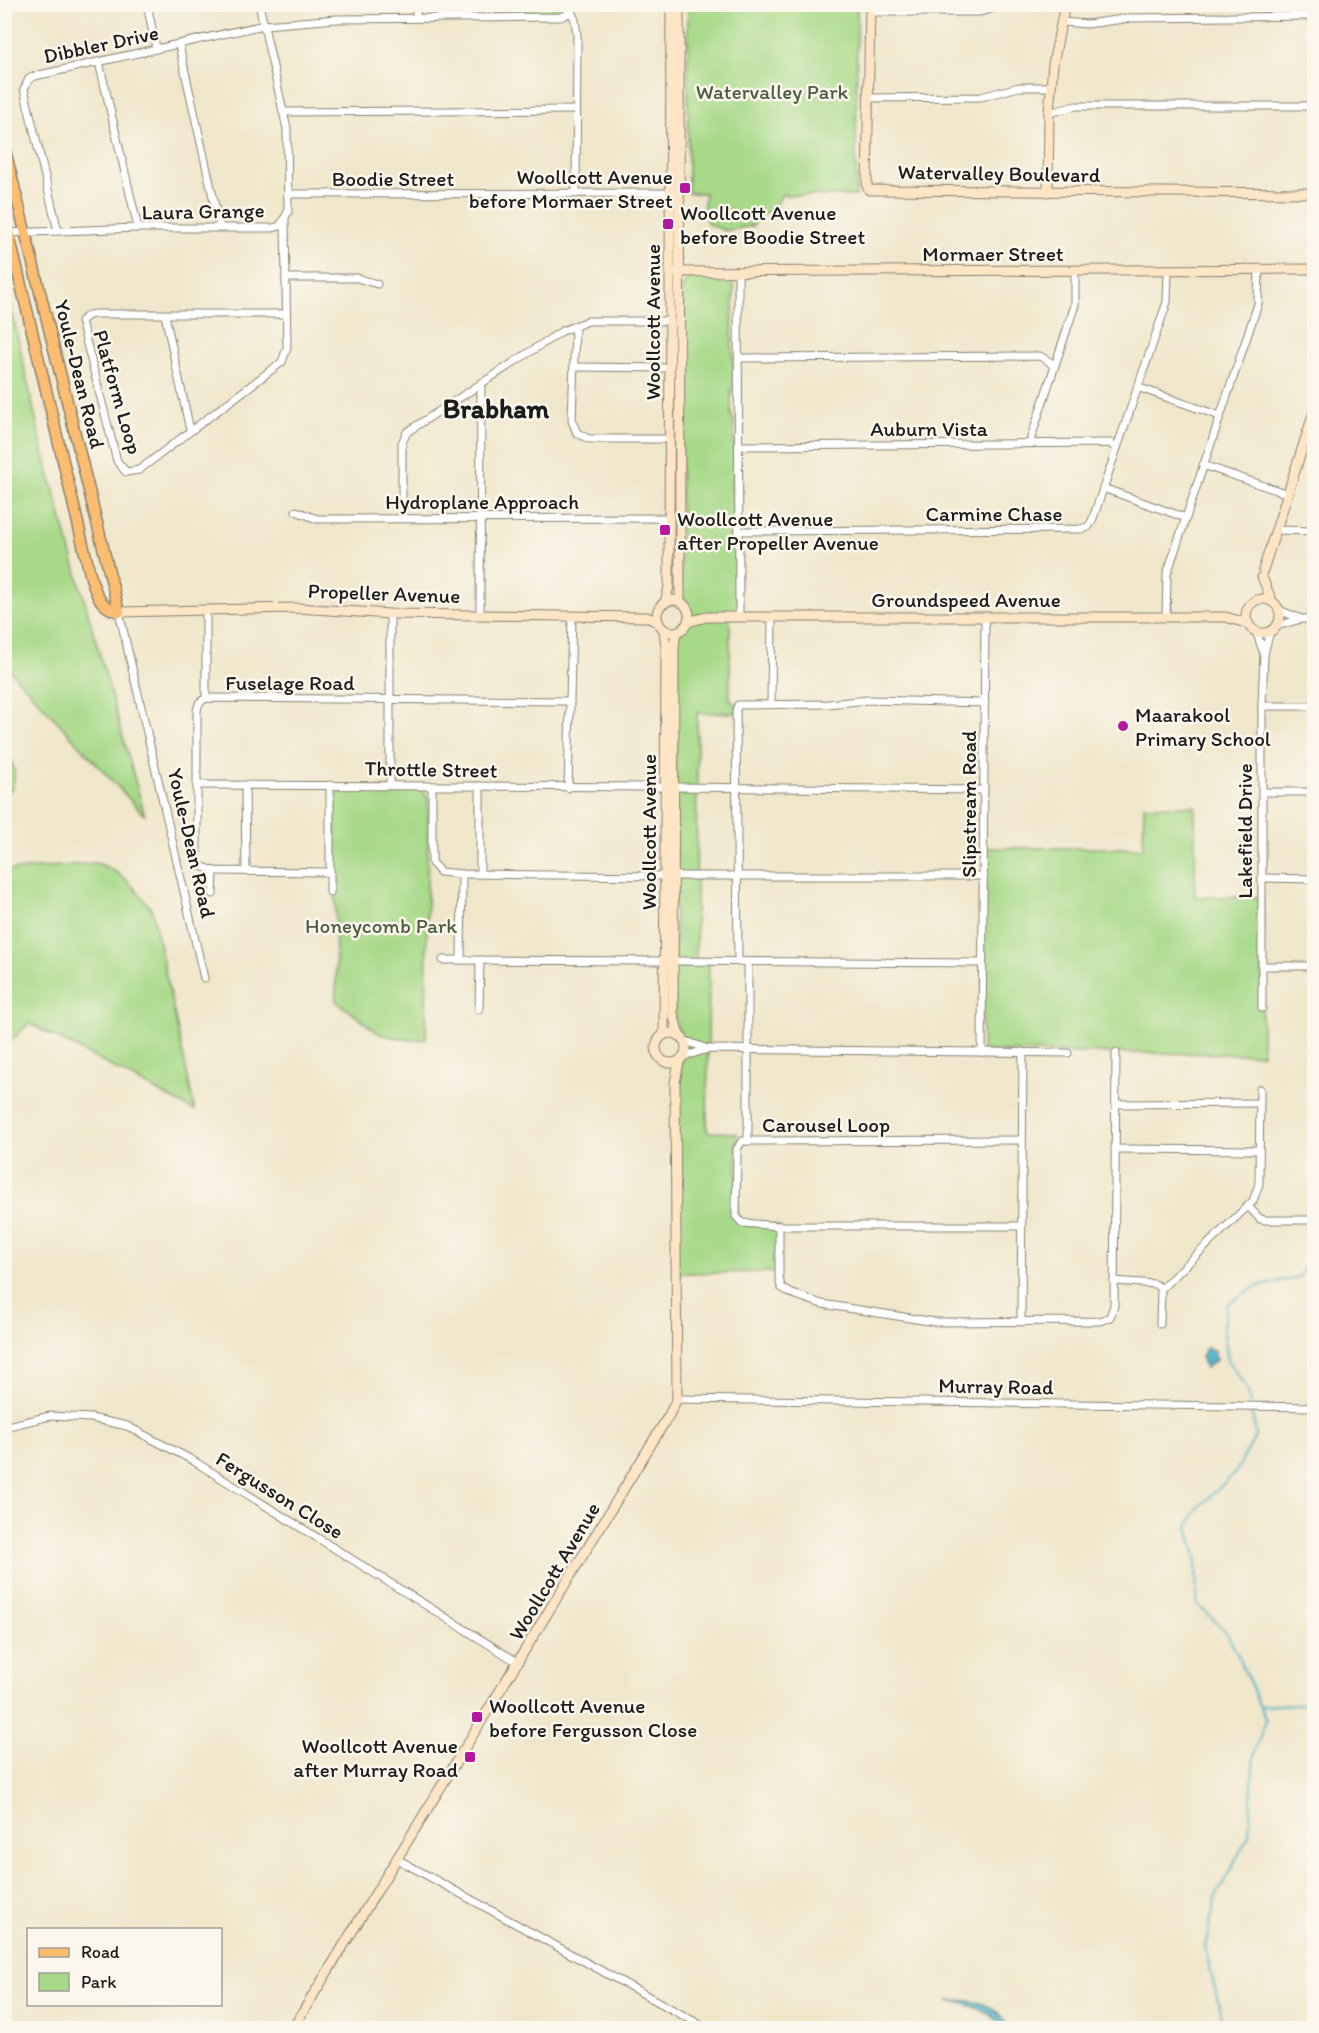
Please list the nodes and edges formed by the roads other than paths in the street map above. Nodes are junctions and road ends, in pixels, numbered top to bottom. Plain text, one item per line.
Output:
1 (147, 4) edge
2 (260, 4) edge
3 (416, 4) edge
4 (671, 4) edge
5 (679, 4) edge
6 (1009, 4) edge
7 (1065, 4) edge
8 (573, 8) edge
9 (870, 8) edge
10 (1314, 16) edge
11 (416, 18) junction
12 (1063, 22) junction
13 (264, 25) junction
14 (179, 45) junction
15 (156, 48) junction
16 (99, 62) junction
17 (1051, 87) junction
18 (868, 98) junction
19 (1314, 106) edge
20 (576, 110) junction
21 (283, 112) junction
22 (1049, 113) junction
23 (4, 146) edge
24 (675, 192) junction
25 (1048, 192) junction
26 (1314, 193) edge
27 (288, 194) junction
28 (576, 194) junction
29 (4, 214) edge
30 (285, 220) junction
31 (138, 228) junction
32 (220, 228) junction
33 (58, 231) junction
34 (24, 232) junction
35 (8, 233) junction
36 (1314, 269) edge
37 (1260, 270) junction
38 (1075, 271) junction
39 (1168, 271) junction
40 (675, 272) junction
41 (738, 272) junction
42 (286, 278) junction
43 (376, 284) dead end
44 (286, 314) junction
45 (165, 315) junction
46 (671, 321) junction
47 (575, 326) junction
48 (739, 358) junction
49 (574, 367) junction
50 (670, 368) junction
51 (1054, 368) junction
52 (481, 383) junction
53 (1137, 387) junction
54 (1314, 412) edge
55 (1220, 416) junction
56 (190, 430) junction
57 (670, 439) junction
58 (1031, 444) junction
59 (740, 446) junction
60 (1116, 449) junction
61 (1203, 465) junction
62 (1103, 488) junction
63 (1288, 494) junction
64 (296, 511) dead end
65 (402, 517) junction
66 (480, 517) junction
67 (669, 518) junction
68 (1185, 518) junction
69 (1276, 530) junction
70 (739, 531) junction
71 (1314, 531) edge
72 (1262, 573) junction
73 (1257, 600) junction
74 (1272, 601) junction
75 (680, 602) junction
76 (665, 603) junction
77 (1249, 607) junction
78 (658, 610) junction
79 (688, 610) junction
80 (1279, 610) junction
81 (206, 611) junction
82 (119, 612) junction
83 (390, 614) junction
84 (480, 615) junction
85 (572, 616) junction
86 (739, 616) junction
87 (772, 616) junction
88 (985, 616) junction
89 (647, 617) junction
90 (706, 617) junction
91 (1166, 617) junction
92 (1226, 617) junction
93 (1301, 619) junction
94 (1314, 619) edge
95 (688, 622) junction
96 (661, 626) junction
97 (1252, 628) junction
98 (1274, 629) junction
99 (676, 632) junction
100 (1264, 654) junction
101 (206, 698) junction
102 (390, 699) junction
103 (569, 701) junction
104 (985, 703) junction
105 (771, 704) junction
106 (1262, 706) junction
107 (1314, 706) edge
108 (197, 785) junction
109 (245, 785) junction
110 (330, 785) junction
111 (390, 785) junction
112 (432, 786) junction
113 (480, 786) junction
114 (737, 786) junction
115 (669, 787) junction
116 (568, 788) junction
117 (984, 790) junction
118 (1262, 792) junction
119 (1314, 792) edge
120 (214, 872) junction
121 (246, 872) junction
122 (329, 872) junction
123 (462, 874) junction
124 (480, 874) junction
125 (737, 875) junction
126 (670, 876) junction
127 (984, 876) junction
128 (1262, 878) junction
129 (1314, 879) edge
130 (330, 892) dead end
131 (213, 894) dead end
132 (443, 960) dead end
133 (461, 960) junction
134 (480, 960) junction
135 (670, 961) junction
136 (738, 962) junction
137 (748, 962) junction
138 (982, 963) junction
139 (1262, 966) junction
140 (1314, 966) edge
141 (204, 978) dead end
142 (1262, 1008) dead end
143 (479, 1009) dead end
144 (664, 1034) junction
145 (681, 1038) junction
146 (708, 1049) junction
147 (748, 1049) junction
148 (982, 1052) junction
149 (1023, 1052) junction
150 (1068, 1053) dead end
151 (1116, 1053) dead end
152 (681, 1059) junction
153 (666, 1062) junction
154 (675, 1083) junction
155 (1260, 1089) dead end
156 (1260, 1103) junction
157 (1116, 1104) junction
158 (1022, 1140) junction
159 (748, 1141) junction
160 (1115, 1149) junction
161 (1259, 1150) junction
162 (1248, 1206) junction
163 (1314, 1220) edge
164 (779, 1226) junction
165 (1021, 1226) junction
166 (1114, 1281) junction
167 (1161, 1289) junction
168 (1022, 1322) junction
169 (1160, 1324) dead end
170 (677, 1399) junction
171 (1314, 1407) edge
172 (4, 1427) edge
173 (519, 1662) junction
174 (397, 1859) junction
175 (293, 2028) edge
176 (705, 2028) edge

1 - 15 street
2 - 13 street, Laura Grange
3 - 11 street
4 - 24 street, Woollcott Avenue
5 - 24 street, Woollcott Avenue
6 - 9 street
7 - 12 street
8 - 11 street, Dibbler Drive
8 - 20 street
9 - 18 street, Watervalley Boulevard
10 - 12 street
11 - 13 street, Dibbler Drive
12 - 17 street
13 - 14 street, Dibbler Drive
13 - 21 street, Laura Grange
14 - 15 street, Dibbler Drive
14 - 32 street
15 - 16 street, Dibbler Drive
16 - 31 street
16 - 33 street, Dibbler Drive
17 - 18 street
17 - 22 street
18 - 25 street, Watervalley Boulevard
19 - 22 street
20 - 21 street
20 - 28 street
21 - 27 street, Laura Grange
22 - 25 street
23 - 34 main road, Youle-Dean Road
24 - 28 street, Boodie Street
24 - 40 street, Woollcott Avenue
25 - 26 street, Watervalley Boulevard
27 - 28 street, Boodie Street
27 - 30 street, Laura Grange
29 - 35 main road, Youle-Dean Road
30 - 32 street, Laura Grange
30 - 42 street, Platform Loop
31 - 32 street, Laura Grange
31 - 33 street, Laura Grange
33 - 34 street, Laura Grange
34 - 35 street, Laura Grange
34 - 82 main road, Youle-Dean Road
35 - 82 main road, Youle-Dean Road
36 - 37 street, Mormaer Street
37 - 39 street, Mormaer Street
37 - 55 street
38 - 39 street, Mormaer Street
38 - 41 street, Mormaer Street
38 - 51 street
39 - 53 street, Carmine Chase
40 - 41 street, Mormaer Street
40 - 46 street, Woollcott Avenue
40 - 75 street, Woollcott Avenue
41 - 48 street
42 - 43 street
42 - 44 street, Platform Loop
44 - 45 street, Platform Loop
44 - 56 street, Platform Loop
45 - 56 street
45 - 56 street, Platform Loop
46 - 47 street
46 - 50 street, Woollcott Avenue
47 - 49 street
47 - 52 street
48 - 51 street
48 - 59 street
49 - 50 street
49 - 57 street
50 - 57 street, Woollcott Avenue
51 - 58 street
52 - 65 street
52 - 66 street
53 - 55 street
53 - 60 street, Carmine Chase
54 - 63 street
55 - 61 street
57 - 67 street, Woollcott Avenue
58 - 59 street, Auburn Vista
58 - 60 street, Auburn Vista
59 - 70 street
60 - 62 street, Carmine Chase
61 - 63 street
61 - 68 street
62 - 68 street
62 - 70 street, Carmine Chase
63 - 69 street
64 - 65 street, Hydroplane Approach
65 - 66 street, Hydroplane Approach
66 - 67 street, Hydroplane Approach
66 - 84 street
67 - 76 street, Woollcott Avenue
68 - 91 street
69 - 71 street
69 - 72 street
70 - 86 street
72 - 73 street
72 - 74 street
73 - 74 street
73 - 77 street
74 - 80 street
75 - 76 street
75 - 79 street
76 - 78 street
77 - 92 street, Groundspeed Avenue
77 - 97 street
78 - 89 street
78 - 96 street, Woollcott Avenue
79 - 90 street, Groundspeed Avenue
79 - 95 street
80 - 93 street
80 - 98 street
81 - 82 street, Propeller Avenue
81 - 83 street, Propeller Avenue
81 - 101 street
82 - 141 street, Youle-Dean Road
83 - 84 street, Propeller Avenue
83 - 102 street
84 - 85 street, Propeller Avenue
85 - 89 street, Propeller Avenue
85 - 103 street
86 - 87 street, Groundspeed Avenue
86 - 90 street, Groundspeed Avenue
87 - 88 street, Groundspeed Avenue
87 - 105 street
88 - 91 street, Groundspeed Avenue
88 - 104 street, Slipstream Road
89 - 96 street, Propeller Avenue
90 - 95 street, Groundspeed Avenue
91 - 92 street, Groundspeed Avenue
92 - 97 street, Groundspeed Avenue
93 - 94 street
93 - 98 street
95 - 99 street
96 - 99 street
96 - 115 street, Woollcott Avenue
97 - 98 street
97 - 100 street, Lakefield Drive
98 - 100 street, Lakefield Drive
99 - 115 street, Woollcott Avenue
100 - 106 street, Lakefield Drive
101 - 102 street, Fuselage Road
101 - 108 street, Fuselage Road
102 - 103 street, Fuselage Road
102 - 111 street
103 - 116 street
104 - 105 street
104 - 117 street, Slipstream Road
105 - 114 street
106 - 107 street
106 - 118 street, Lakefield Drive
108 - 109 street, Throttle Street
108 - 120 street, Fuselage Road
109 - 110 street, Throttle Street
109 - 121 street
110 - 111 street, Throttle Street
110 - 122 street
111 - 112 street, Throttle Street
112 - 113 street, Throttle Street
112 - 123 street
113 - 116 street, Throttle Street
113 - 124 street
114 - 115 street, Throttle Street
114 - 117 street, Throttle Street
114 - 125 street
115 - 116 street, Throttle Street
115 - 126 street, Woollcott Avenue
117 - 127 street, Slipstream Road
118 - 119 street
118 - 128 street, Lakefield Drive
120 - 121 street
120 - 131 street
121 - 122 street
122 - 130 street
123 - 124 street
123 - 133 street
124 - 126 street
125 - 126 street
125 - 127 street
125 - 136 street
126 - 135 street, Woollcott Avenue
127 - 138 street, Slipstream Road
128 - 129 street
128 - 139 street, Lakefield Drive
132 - 133 street
133 - 134 street
134 - 135 street
134 - 143 street
135 - 136 street
135 - 144 street, Woollcott Avenue
135 - 145 street, Woollcott Avenue
136 - 137 street
137 - 138 street
137 - 147 street
138 - 148 street, Slipstream Road
139 - 140 street
139 - 142 street, Lakefield Drive
144 - 145 street
144 - 153 street, Woollcott Avenue
145 - 146 street
145 - 152 street, Woollcott Avenue
146 - 147 street
146 - 152 street
147 - 148 street
147 - 159 street
148 - 149 street
149 - 150 street
149 - 158 street
151 - 157 street
152 - 153 street
152 - 154 street, Woollcott Avenue
153 - 154 street, Woollcott Avenue
154 - 170 street, Woollcott Avenue
155 - 156 street
156 - 157 street
156 - 161 street
157 - 160 street
158 - 159 street, Carousel Loop
158 - 165 street
159 - 164 street, Carousel Loop
160 - 161 street
160 - 166 street
161 - 162 street
162 - 163 street
162 - 167 street
164 - 165 street, Carousel Loop
164 - 168 street
165 - 168 street
166 - 167 street
166 - 168 street
167 - 169 street
170 - 171 street, Murray Road
170 - 173 street, Woollcott Avenue
172 - 173 street, Fergusson Close
173 - 174 street, Woollcott Avenue
174 - 175 street, Woollcott Avenue
174 - 176 street

